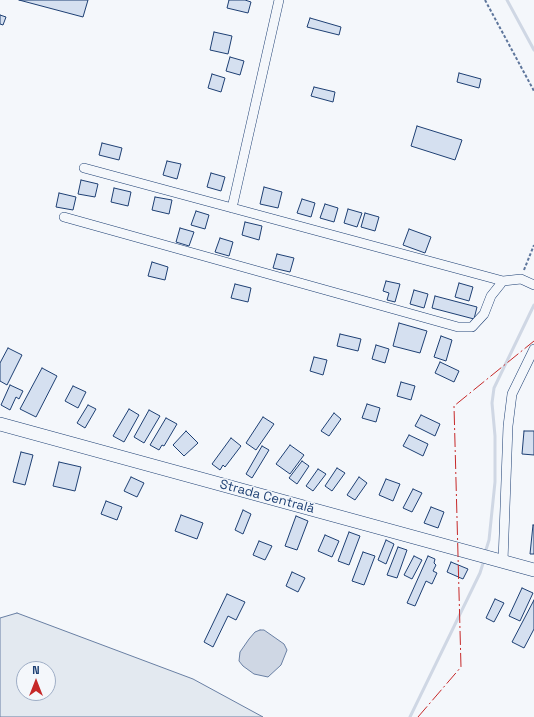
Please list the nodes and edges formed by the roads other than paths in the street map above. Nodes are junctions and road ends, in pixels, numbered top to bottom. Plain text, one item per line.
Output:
1 (279, 0) edge
2 (84, 168) dead end
3 (232, 208) junction
4 (64, 217) dead end
5 (503, 281) junction
6 (534, 285) edge
7 (534, 349) edge
8 (0, 424) edge
9 (498, 560) junction
10 (534, 570) edge

1 - 3 street
2 - 3 street
3 - 5 street
4 - 5 street
5 - 6 street
7 - 9 street
8 - 9 main road, Strada Centrală
9 - 10 main road, Strada Centrală

